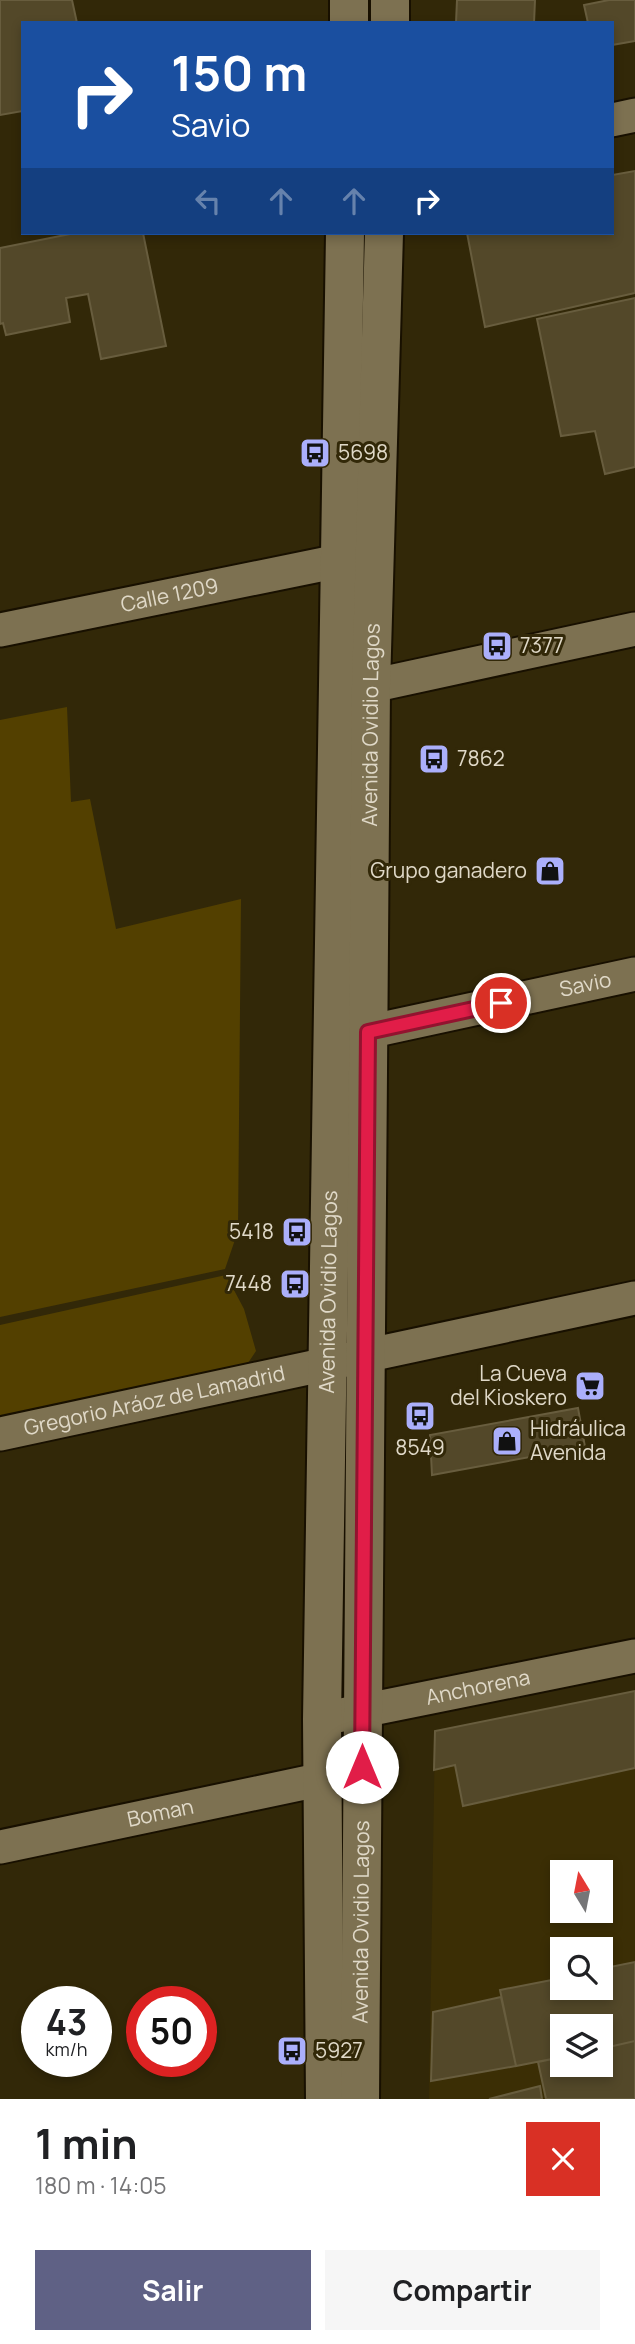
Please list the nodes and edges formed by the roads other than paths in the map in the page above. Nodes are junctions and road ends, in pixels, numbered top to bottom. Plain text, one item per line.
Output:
1 (349, 0) edge
2 (390, 0) edge
3 (349, 21) edge
4 (390, 21) edge
5 (635, 115) edge
6 (614, 120) edge
7 (345, 235) edge
8 (384, 235) edge
9 (339, 561) junction
10 (635, 629) edge
11 (0, 630) edge
12 (354, 688) junction
13 (635, 974) edge
14 (350, 1036) junction
15 (635, 1298) edge
16 (365, 1356) junction
17 (327, 1363) junction
18 (0, 1434) edge
19 (635, 1656) edge
20 (362, 1712) junction
21 (322, 1718) junction
22 (323, 1779) junction
23 (0, 1847) edge
24 (325, 2099) edge
25 (360, 2099) edge

1 - 3 main road
2 - 4 main road
5 - 6 street
7 - 9 main road, Avenida Ovidio Lagos
8 - 12 main road, Avenida Ovidio Lagos
9 - 11 street, Calle 1209
9 - 12 main road, Avenida Ovidio Lagos
10 - 12 street
12 - 14 main road, Avenida Ovidio Lagos
13 - 14 street, Savio
14 - 16 main road, Avenida Ovidio Lagos
14 - 17 main road, Avenida Ovidio Lagos
15 - 16 street, Gregorio Aráoz de Lamadrid
16 - 17 street, Gregorio Aráoz de Lamadrid
16 - 20 main road, Avenida Ovidio Lagos
17 - 18 street, Gregorio Aráoz de Lamadrid
17 - 21 main road, Avenida Ovidio Lagos
19 - 20 street, Anchorena
20 - 21 street, Anchorena
20 - 25 main road, Avenida Ovidio Lagos
21 - 22 main road, Avenida Ovidio Lagos
22 - 23 street, Boman
22 - 24 main road, Avenida Ovidio Lagos

